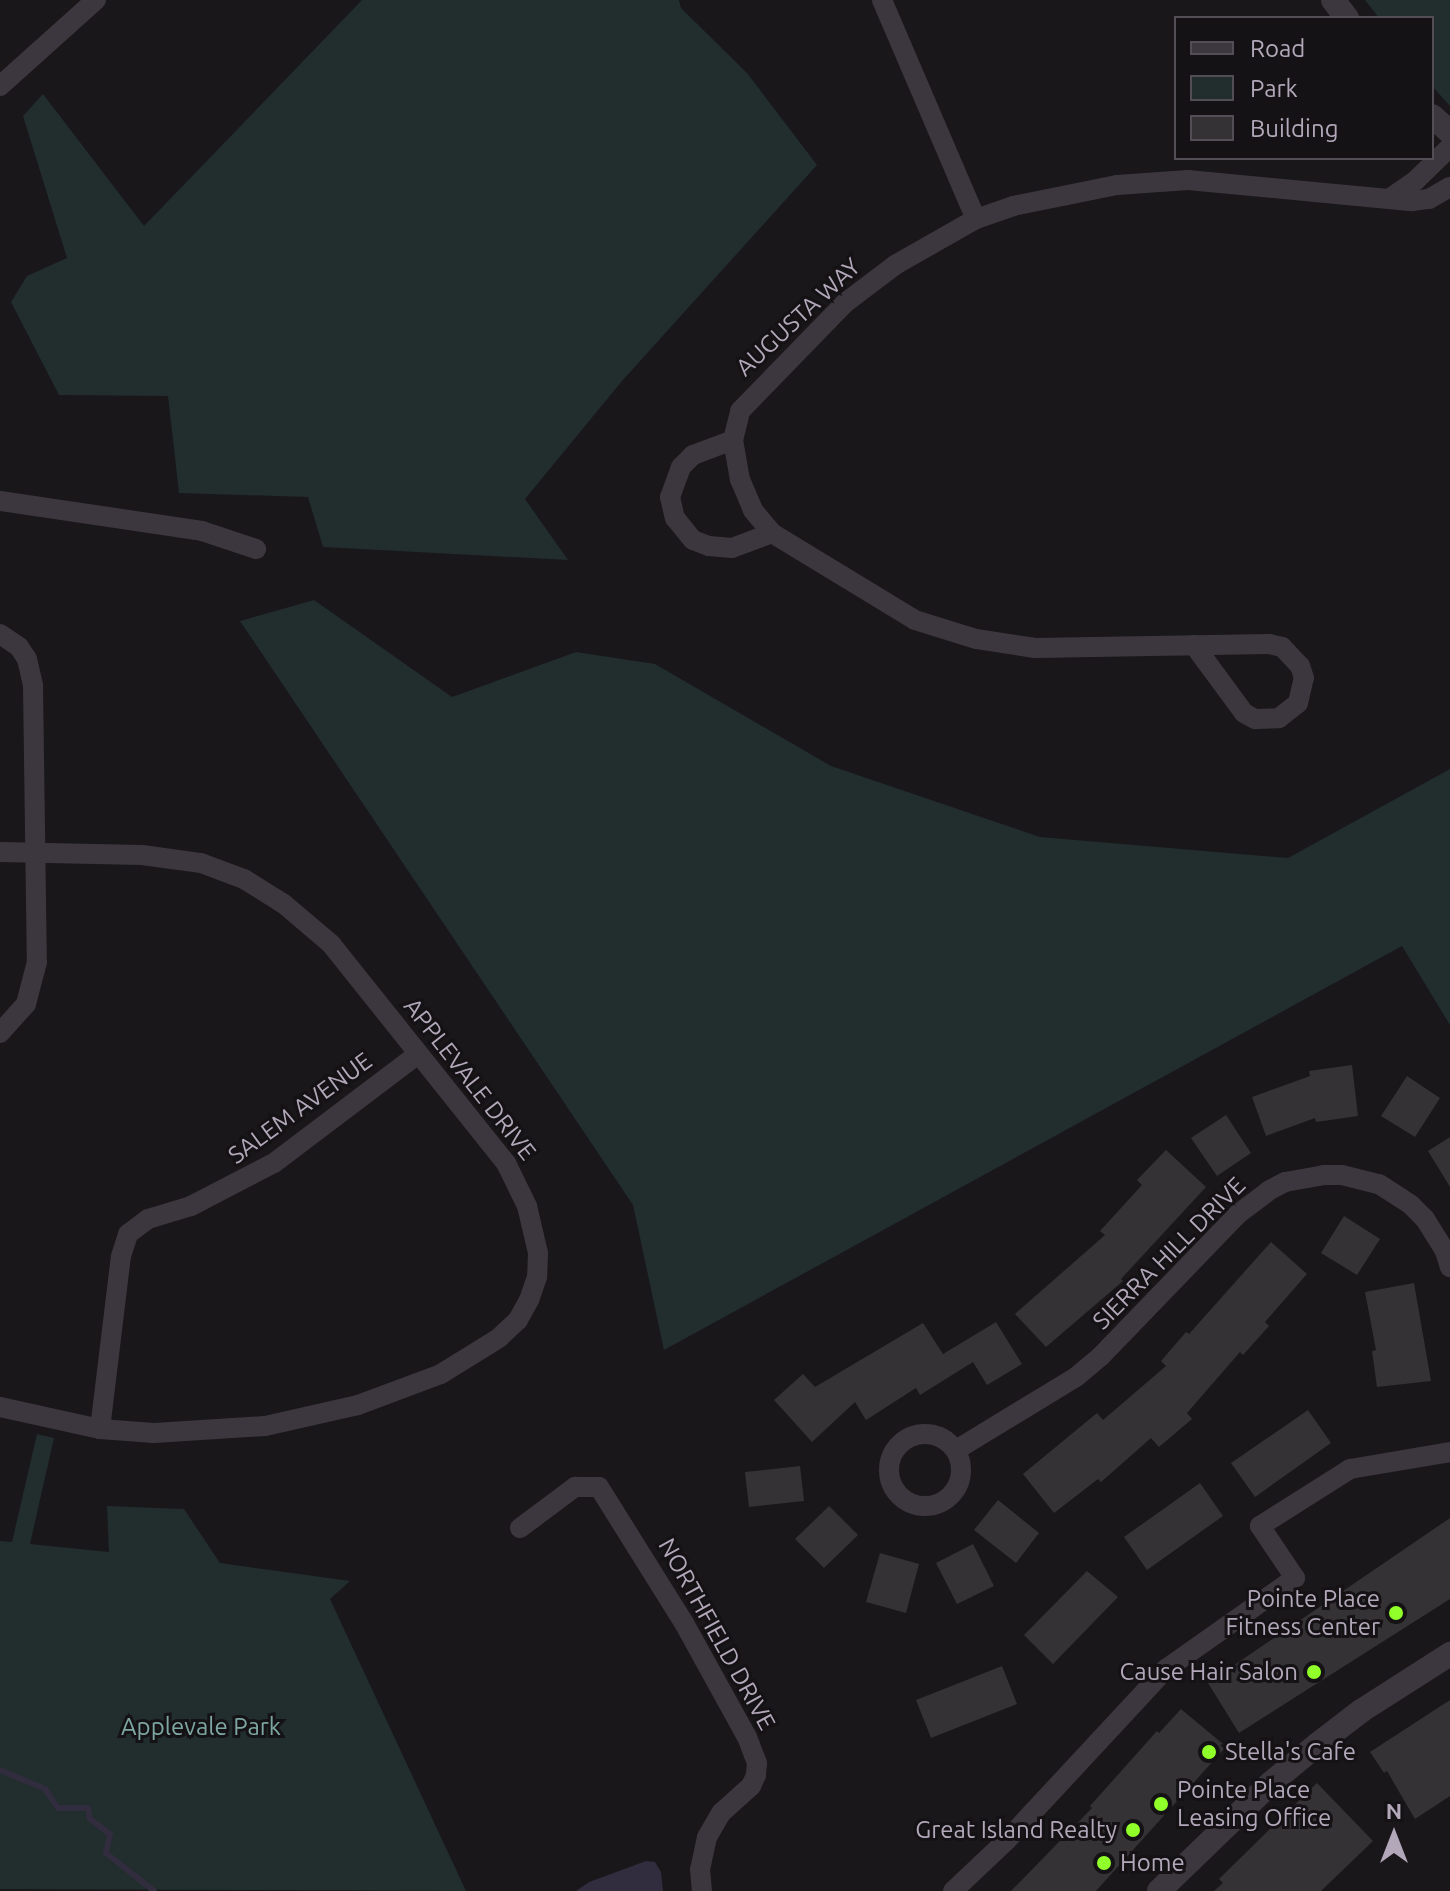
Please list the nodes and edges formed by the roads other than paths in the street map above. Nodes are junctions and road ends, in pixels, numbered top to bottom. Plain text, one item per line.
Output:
1 (96, 0) edge
2 (882, 0) edge
3 (1333, 0) edge
4 (1345, 16) edge
5 (0, 86) edge
6 (1434, 118) edge
7 (1450, 132) edge
8 (1450, 147) edge
9 (1450, 187) edge
10 (1389, 199) junction
11 (976, 219) junction
12 (733, 440) junction
13 (0, 501) edge
14 (772, 533) junction
15 (256, 549) dead end
16 (0, 634) edge
17 (1194, 645) junction
18 (0, 852) edge
19 (35, 852) junction
20 (0, 1033) edge
21 (417, 1055) junction
22 (1450, 1267) edge
23 (0, 1407) edge
24 (100, 1429) junction
25 (956, 1450) dead end
26 (1450, 1452) edge
27 (520, 1528) dead end
28 (1450, 1654) edge
29 (702, 1891) edge
30 (953, 1891) edge
31 (1159, 1891) edge

1 - 5 street
2 - 11 street
3 - 4 street
6 - 7 street
8 - 10 street
9 - 10 street, AUGUSTA WAY
10 - 11 street, AUGUSTA WAY
11 - 12 street, AUGUSTA WAY
12 - 14 street, AUGUSTA WAY
12 - 14 street
13 - 15 street
14 - 17 street, AUGUSTA WAY
16 - 19 street
17 - 17 street, AUGUSTA WAY
18 - 19 street, APPLEVALE DRIVE
19 - 20 street
19 - 21 street, APPLEVALE DRIVE
21 - 24 street, SALEM AVENUE
21 - 24 street, APPLEVALE DRIVE
22 - 25 street, SIERRA HILL DRIVE
23 - 24 street, APPLEVALE DRIVE
26 - 30 street
27 - 29 street, NORTHFIELD DRIVE
28 - 31 street

